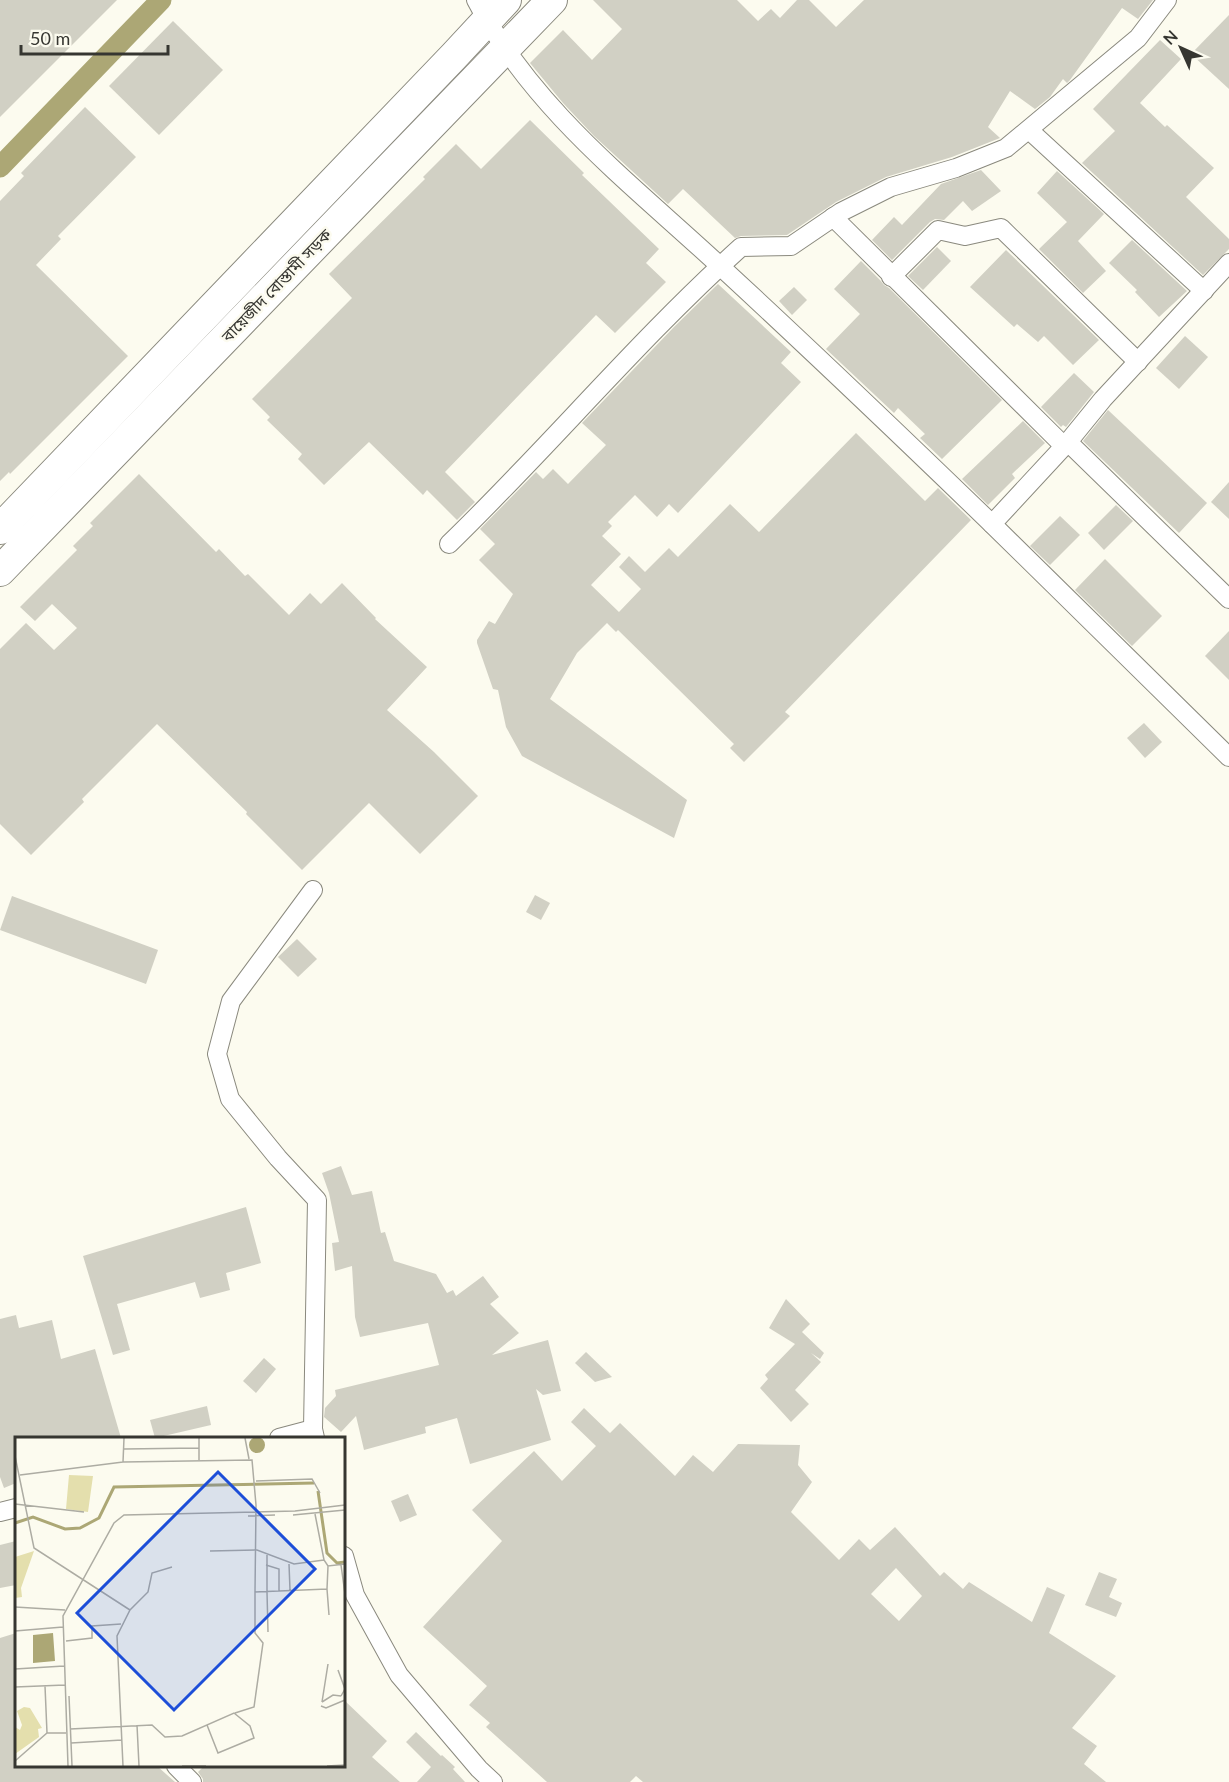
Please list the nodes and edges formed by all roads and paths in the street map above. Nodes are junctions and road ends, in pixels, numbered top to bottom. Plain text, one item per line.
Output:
1 (552, 0) edge
2 (1167, 0) edge
3 (490, 7) edge
4 (506, 48) junction
5 (1029, 129) junction
6 (833, 217) junction
7 (1229, 263) edge
8 (720, 266) junction
9 (891, 276) junction
10 (1204, 291) junction
11 (1138, 362) junction
12 (1066, 444) junction
13 (992, 524) junction
14 (0, 529) edge
15 (449, 544) dead end
16 (0, 571) edge
17 (1229, 599) edge
18 (1229, 757) edge
19 (313, 890) dead end
20 (314, 1434) edge
21 (288, 1437) edge
22 (15, 1508) edge
23 (0, 1512) edge
24 (345, 1566) edge
25 (177, 1767) edge
26 (192, 1782) edge
27 (493, 1782) edge

1 - 4 main road, বায়েজীদ বোস্তামী সড়ক
2 - 5 street
3 - 4 street
3 - 14 main road, বায়েজীদ বোস্তামী সড়ক
4 - 8 street
4 - 16 main road, বায়েজীদ বোস্তামী সড়ক
5 - 6 street
5 - 10 street
6 - 8 street
6 - 9 street
7 - 10 street
8 - 13 street
8 - 15 street
9 - 11 street
9 - 12 street
10 - 11 street
11 - 12 street
12 - 13 street
12 - 17 street
13 - 18 street
19 - 20 street
20 - 21 street
22 - 23 street
24 - 27 street
25 - 26 street

